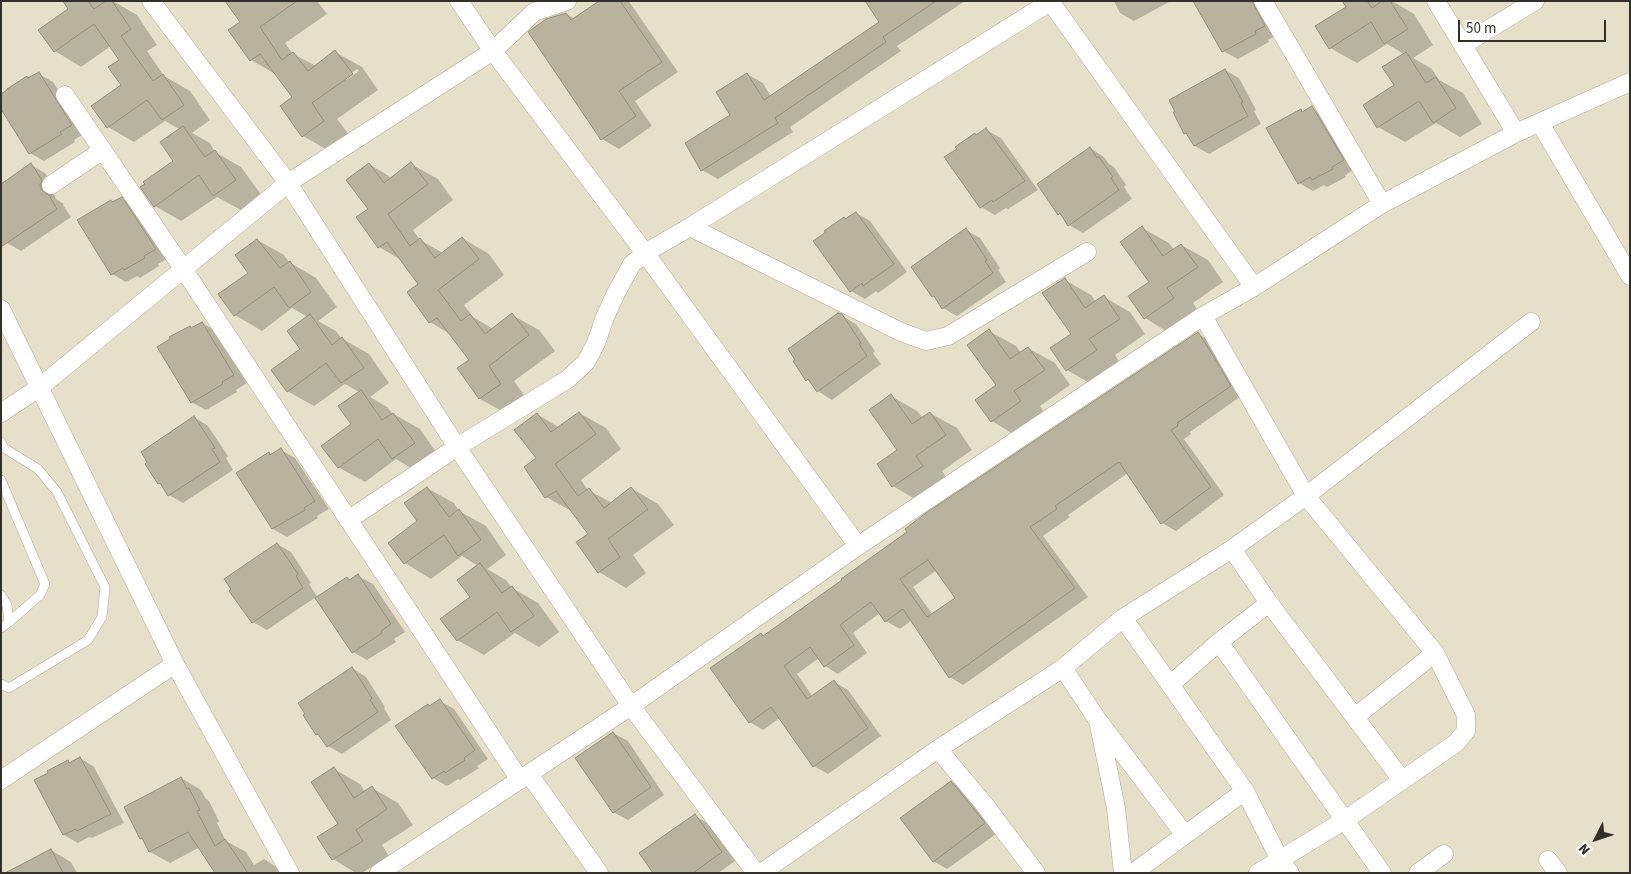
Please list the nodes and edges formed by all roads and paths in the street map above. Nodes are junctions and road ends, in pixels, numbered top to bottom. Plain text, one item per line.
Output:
1 (151, 1) edge
2 (459, 1) edge
3 (567, 1) edge
4 (1050, 1) edge
5 (1263, 1) edge
6 (1436, 1) edge
7 (1535, 1) edge
8 (1463, 45) junction
9 (493, 51) junction
10 (1630, 82) edge
11 (65, 95) dead end
12 (1540, 123) junction
13 (1516, 133) junction
14 (103, 150) junction
15 (288, 183) junction
16 (51, 185) dead end
17 (1382, 204) junction
18 (690, 227) junction
19 (1087, 252) dead end
20 (645, 253) junction
21 (184, 270) junction
22 (1630, 276) edge
23 (1254, 287) junction
24 (1, 309) edge
25 (1203, 316) junction
26 (1531, 322) dead end
27 (40, 387) junction
28 (1, 413) edge
29 (2, 447) edge
30 (457, 447) junction
31 (1, 480) edge
32 (1306, 496) junction
33 (348, 520) junction
34 (858, 546) junction
35 (1232, 549) junction
36 (1, 595) edge
37 (1269, 603) junction
38 (1123, 618) junction
39 (9, 622) junction
40 (1, 628) edge
41 (1219, 642) junction
42 (1435, 653) junction
43 (175, 664) junction
44 (1063, 668) junction
45 (1, 684) edge
46 (1171, 684) junction
47 (631, 706) junction
48 (1355, 717) junction
49 (1098, 719) junction
50 (938, 749) junction
51 (524, 777) junction
52 (1, 780) edge
53 (1402, 780) junction
54 (1245, 791) junction
55 (1344, 820) junction
56 (1184, 835) junction
57 (1444, 854) dead end
58 (1285, 867) edge
59 (290, 873) edge
60 (379, 873) edge
61 (599, 873) edge
62 (756, 873) edge
63 (761, 873) edge
64 (1036, 873) edge
65 (1123, 873) edge
66 (1134, 873) edge
67 (1258, 873) edge
68 (1382, 873) edge
69 (1418, 873) edge

1 - 15 street
2 - 9 street
3 - 9 street
4 - 18 street
4 - 23 street
5 - 17 street
6 - 8 street
7 - 8 street
8 - 13 street
9 - 15 street
9 - 20 street
10 - 12 street
11 - 14 street
12 - 13 street
12 - 22 street
13 - 17 street
14 - 16 street
14 - 21 street
15 - 21 street
15 - 30 street
17 - 23 street
18 - 19 street
18 - 20 street
20 - 30 street
20 - 34 street
21 - 27 street
21 - 33 street
23 - 25 street
24 - 27 street
25 - 32 street
25 - 34 street
26 - 32 street
27 - 28 street
27 - 43 street
29 - 45 lane
30 - 33 street
30 - 47 street
31 - 39 lane
32 - 35 street
32 - 42 street
33 - 51 street
34 - 47 street
35 - 37 street
35 - 38 street
36 - 39 lane
37 - 41 street
37 - 48 street
38 - 44 street
38 - 46 street
39 - 40 lane
41 - 46 street
41 - 55 street
42 - 48 street
42 - 53 street
43 - 52 street
43 - 59 street
44 - 49 street
44 - 50 street
46 - 54 street
47 - 51 street
47 - 62 street
48 - 53 street
49 - 56 street
49 - 65 street
50 - 63 street
50 - 64 street
51 - 60 street
51 - 61 street
53 - 55 street
54 - 56 street
54 - 58 street
55 - 58 street
55 - 68 street
56 - 66 street
57 - 69 street
58 - 67 street

